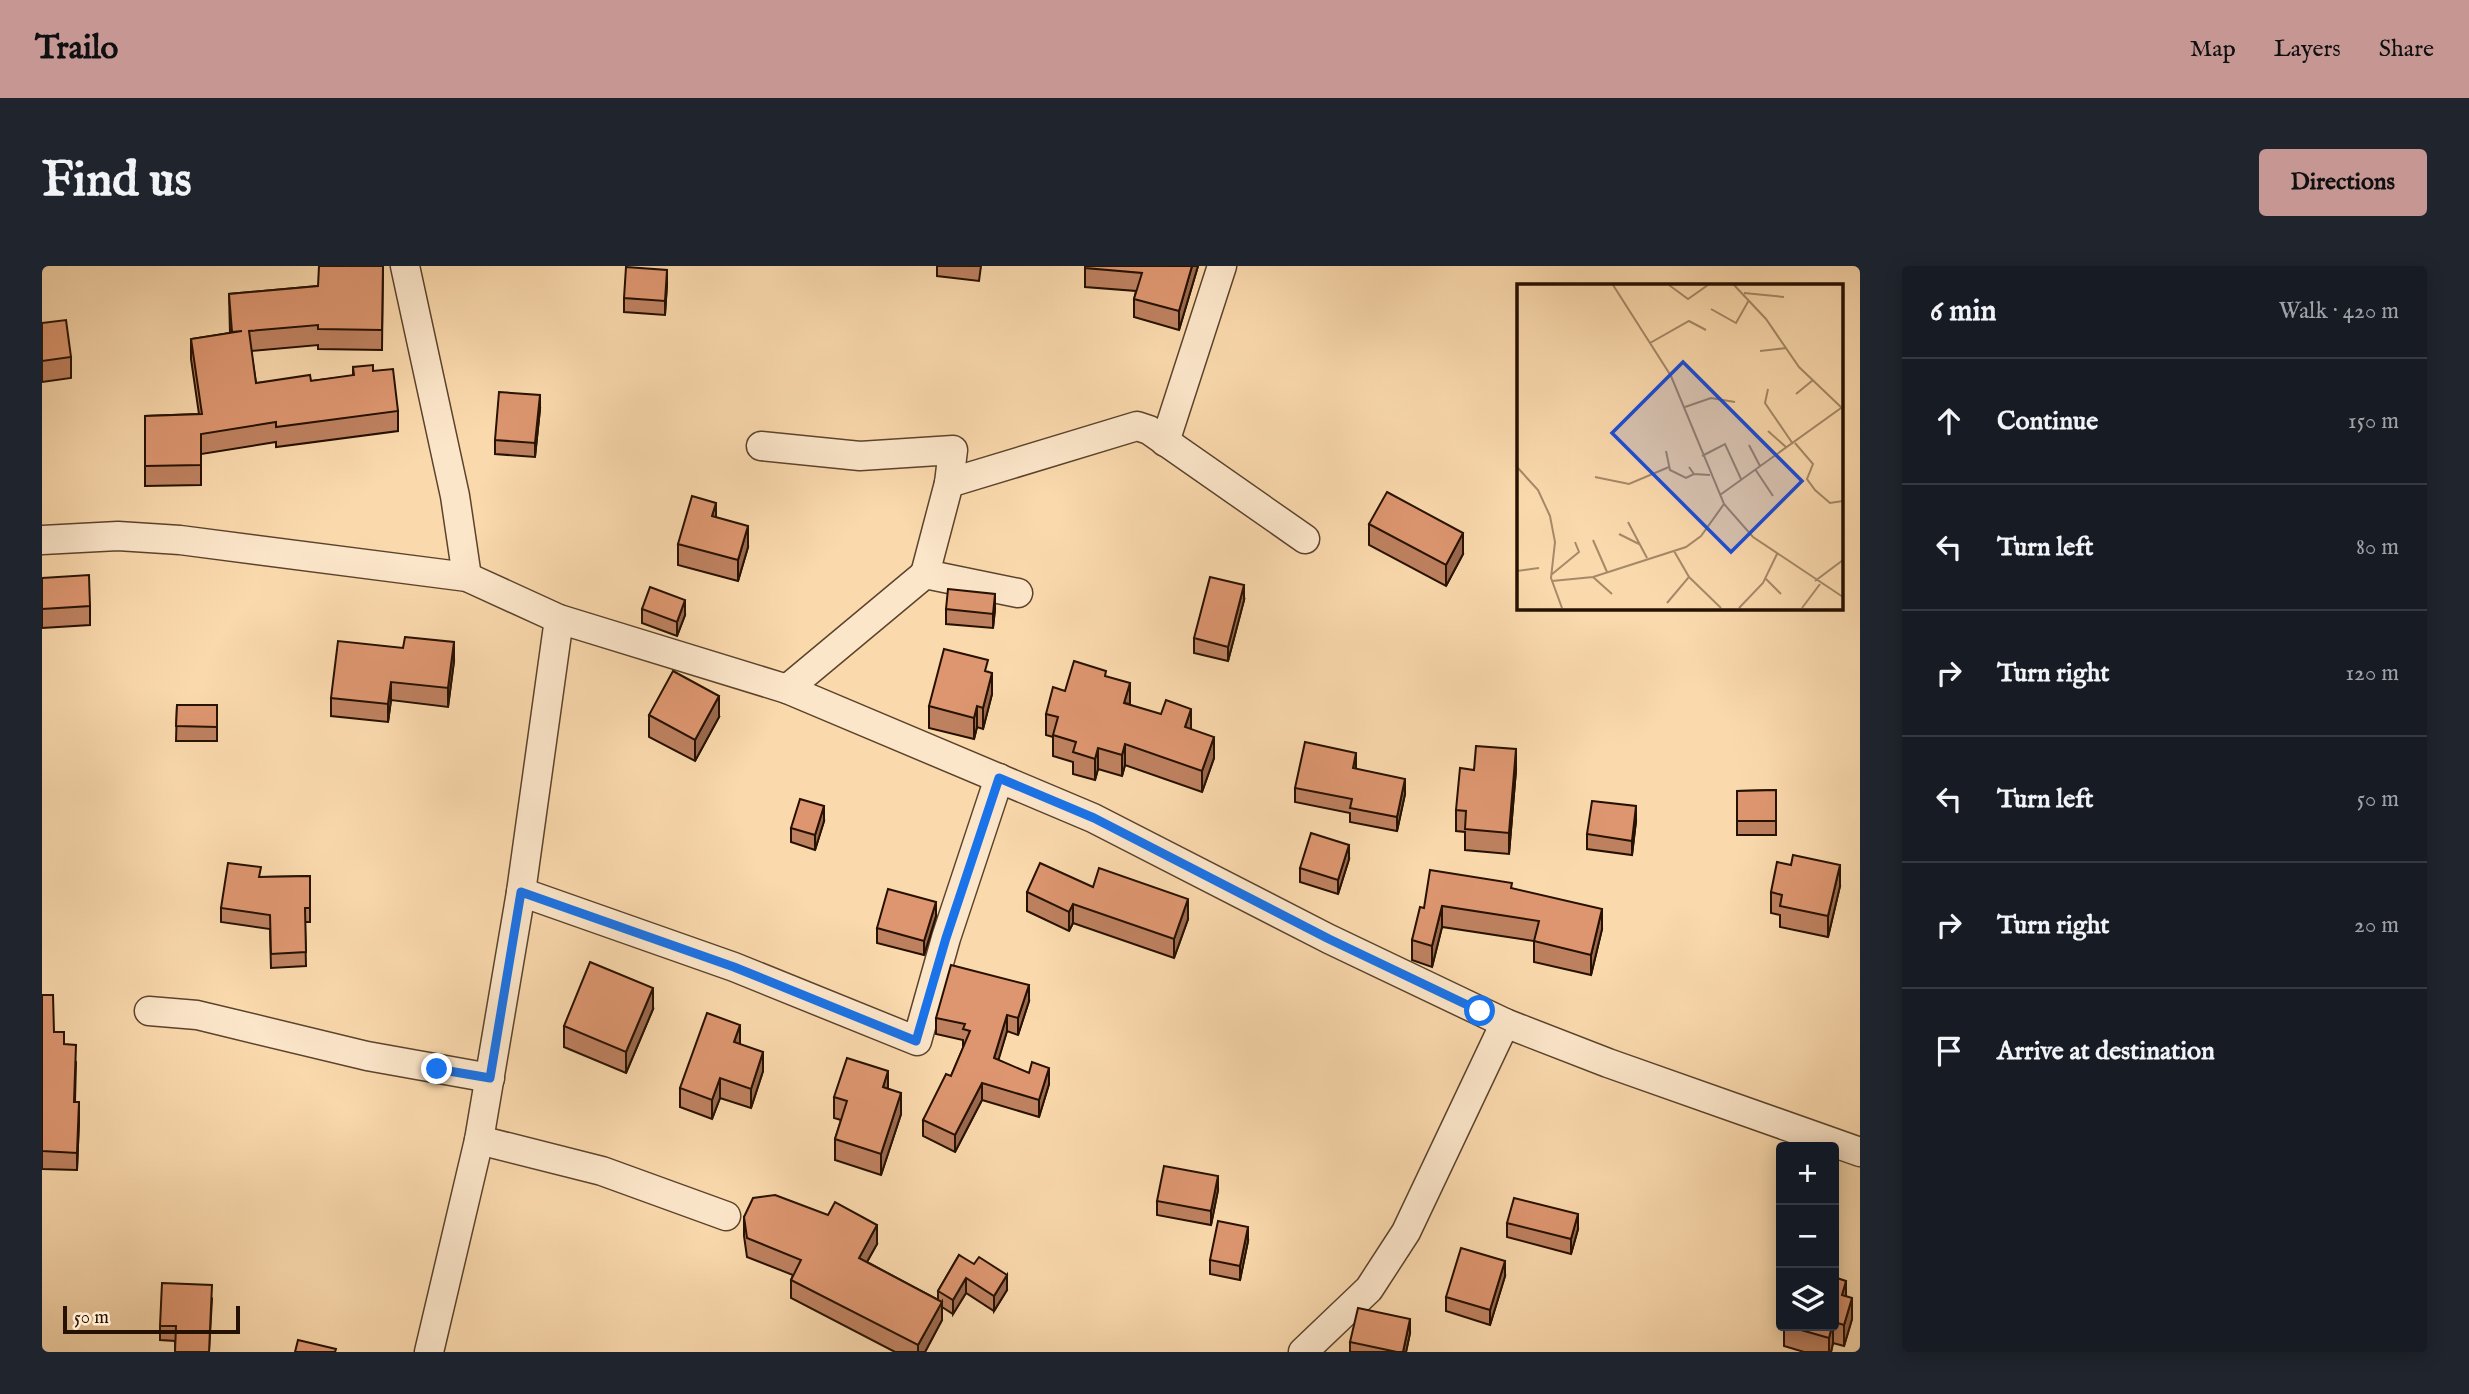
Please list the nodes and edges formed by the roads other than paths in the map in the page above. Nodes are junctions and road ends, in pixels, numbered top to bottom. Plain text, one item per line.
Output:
1 (405, 266) edge
2 (1222, 266) edge
3 (1165, 442) junction
4 (761, 446) dead end
5 (949, 483) junction
6 (1306, 539) dead end
7 (42, 540) edge
8 (925, 574) junction
9 (467, 577) junction
10 (1018, 593) dead end
11 (559, 619) junction
12 (788, 689) junction
13 (999, 778) junction
14 (521, 892) junction
15 (149, 1011) dead end
16 (1505, 1023) junction
17 (490, 1078) junction
18 (479, 1140) junction
19 (1860, 1152) edge
20 (726, 1216) dead end
21 (429, 1352) edge
22 (1303, 1352) edge

1 - 9 street
2 - 3 street
3 - 5 street
3 - 6 street
4 - 5 street
5 - 8 street
7 - 9 street
8 - 10 street
8 - 12 street
9 - 11 street
11 - 12 street
11 - 14 street
12 - 13 street
13 - 14 street
13 - 16 street
14 - 17 street
15 - 17 street
16 - 19 street
16 - 22 street
17 - 18 street
18 - 20 street
18 - 21 street

